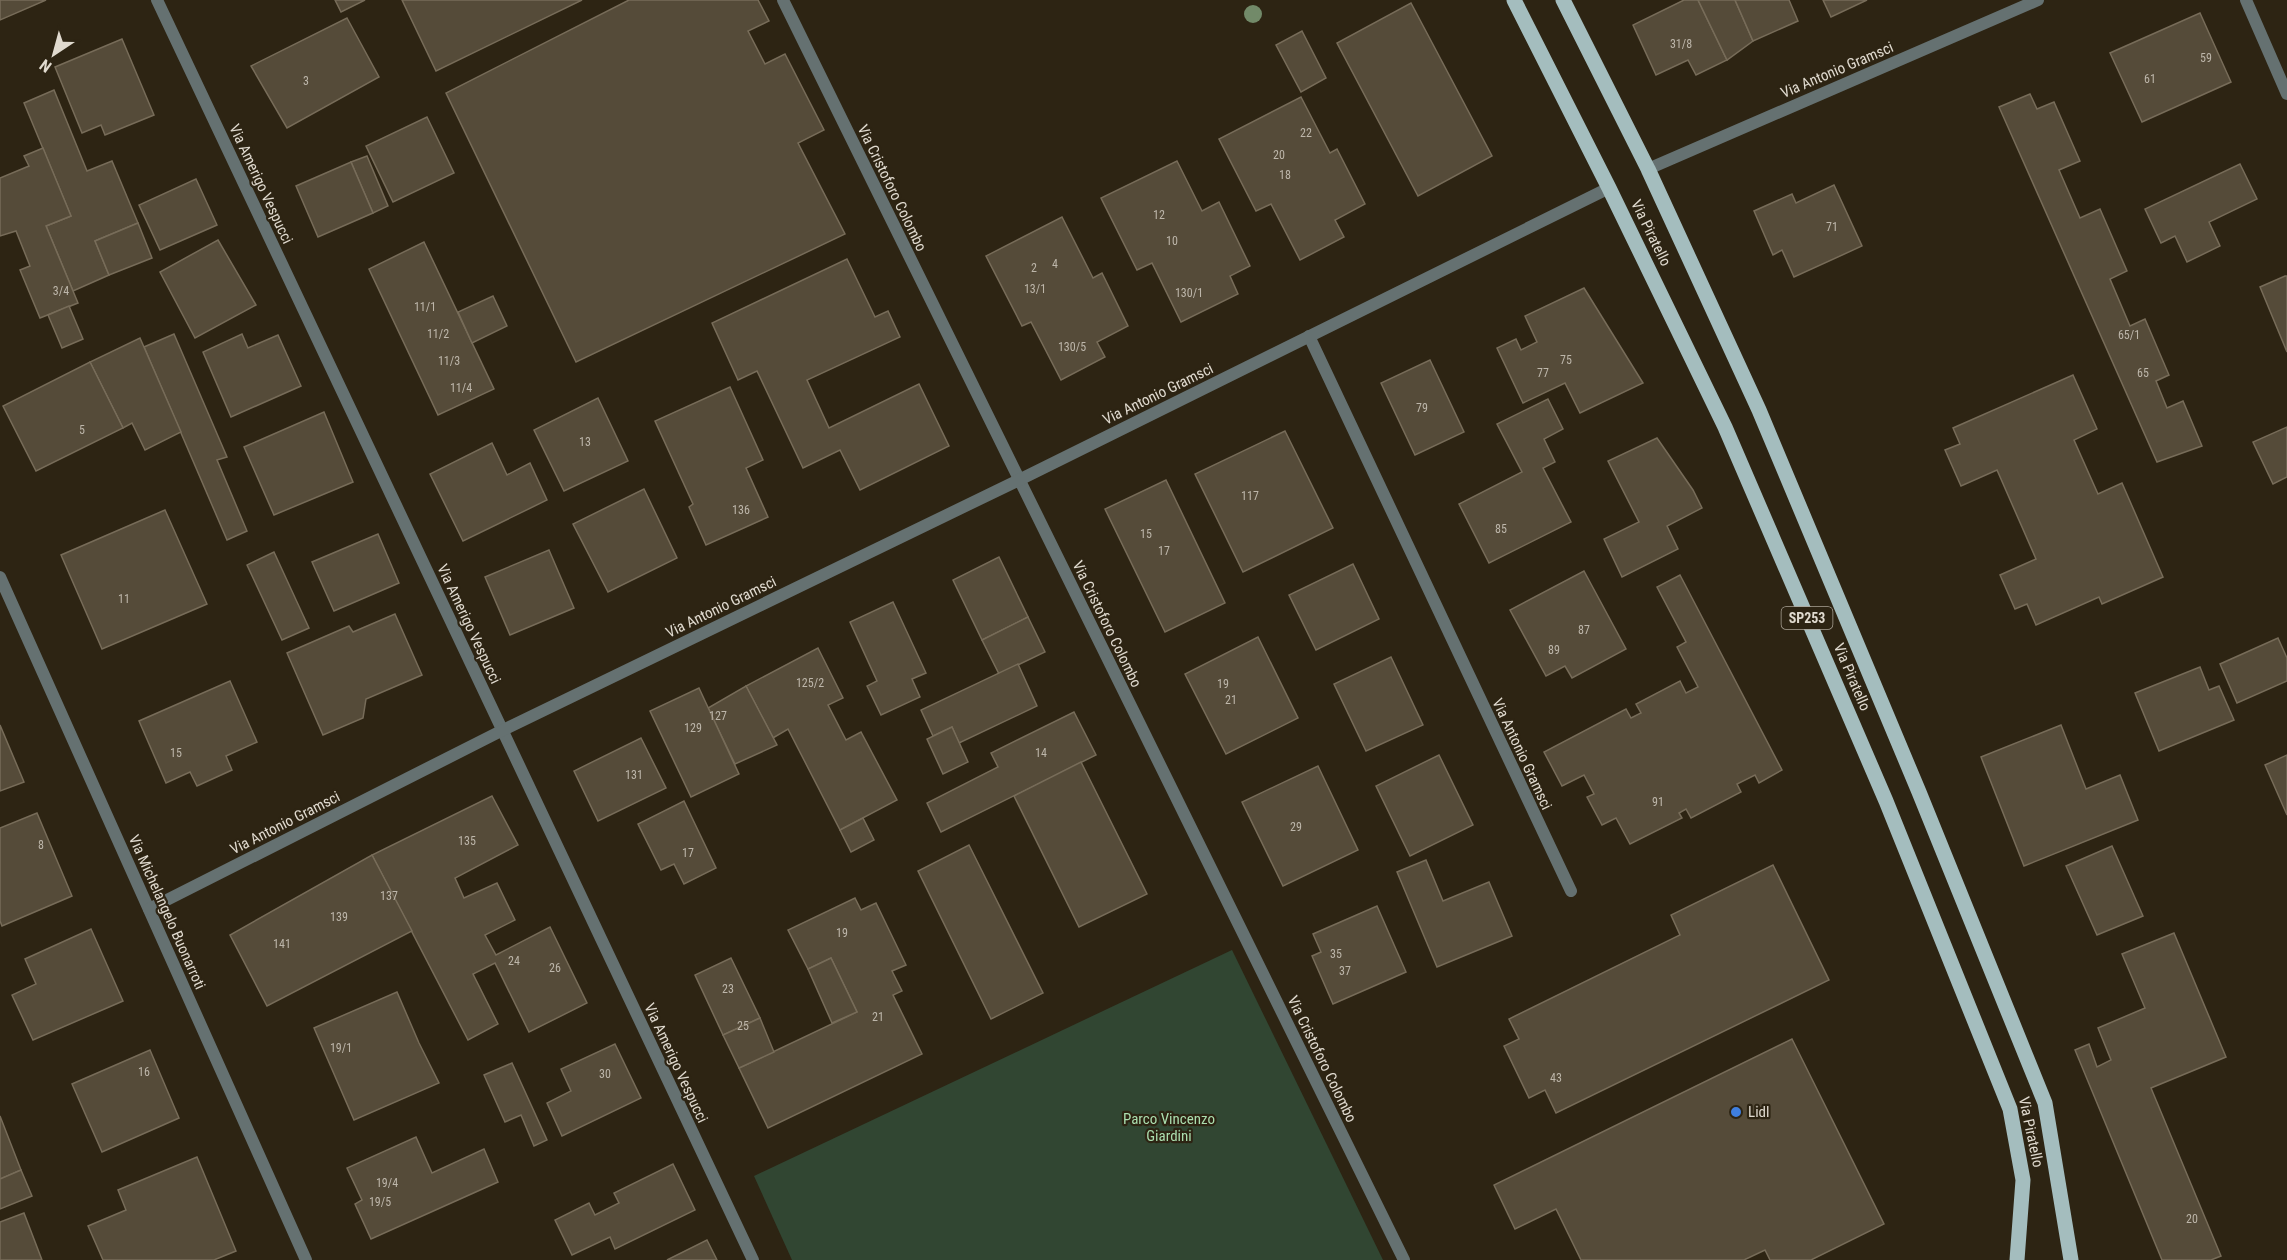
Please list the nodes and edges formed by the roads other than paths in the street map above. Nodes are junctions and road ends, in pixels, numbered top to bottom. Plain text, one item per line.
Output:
1 (157, 0) edge
2 (783, 0) edge
3 (1514, 0) edge
4 (1563, 0) edge
5 (2038, 0) edge
6 (2246, 0) edge
7 (2287, 94) edge
8 (1648, 169) junction
9 (1609, 188) junction
10 (1309, 336) junction
11 (1019, 480) junction
12 (0, 577) edge
13 (502, 730) junction
14 (1571, 891) dead end
15 (149, 909) junction
16 (306, 1260) edge
17 (753, 1260) edge
18 (1404, 1260) edge
19 (2017, 1260) edge
20 (2071, 1260) edge

1 - 13 street, Via Amerigo Vespucci
2 - 11 street, Via Cristoforo Colombo
3 - 9 main road, Via Piratello / SP253
4 - 8 main road, Via Piratello / SP253
5 - 8 street, Via Antonio Gramsci
6 - 7 street
8 - 20 main road, Via Piratello / SP253
9 - 10 street, Via Antonio Gramsci
9 - 19 main road, Via Piratello / SP253
10 - 11 street, Via Antonio Gramsci
10 - 14 street, Via Antonio Gramsci
11 - 13 street, Via Antonio Gramsci
11 - 18 street, Via Cristoforo Colombo
12 - 15 street, Via Michelangelo Buonarroti
13 - 15 street, Via Antonio Gramsci
13 - 17 street, Via Amerigo Vespucci
15 - 16 street, Via Michelangelo Buonarroti

